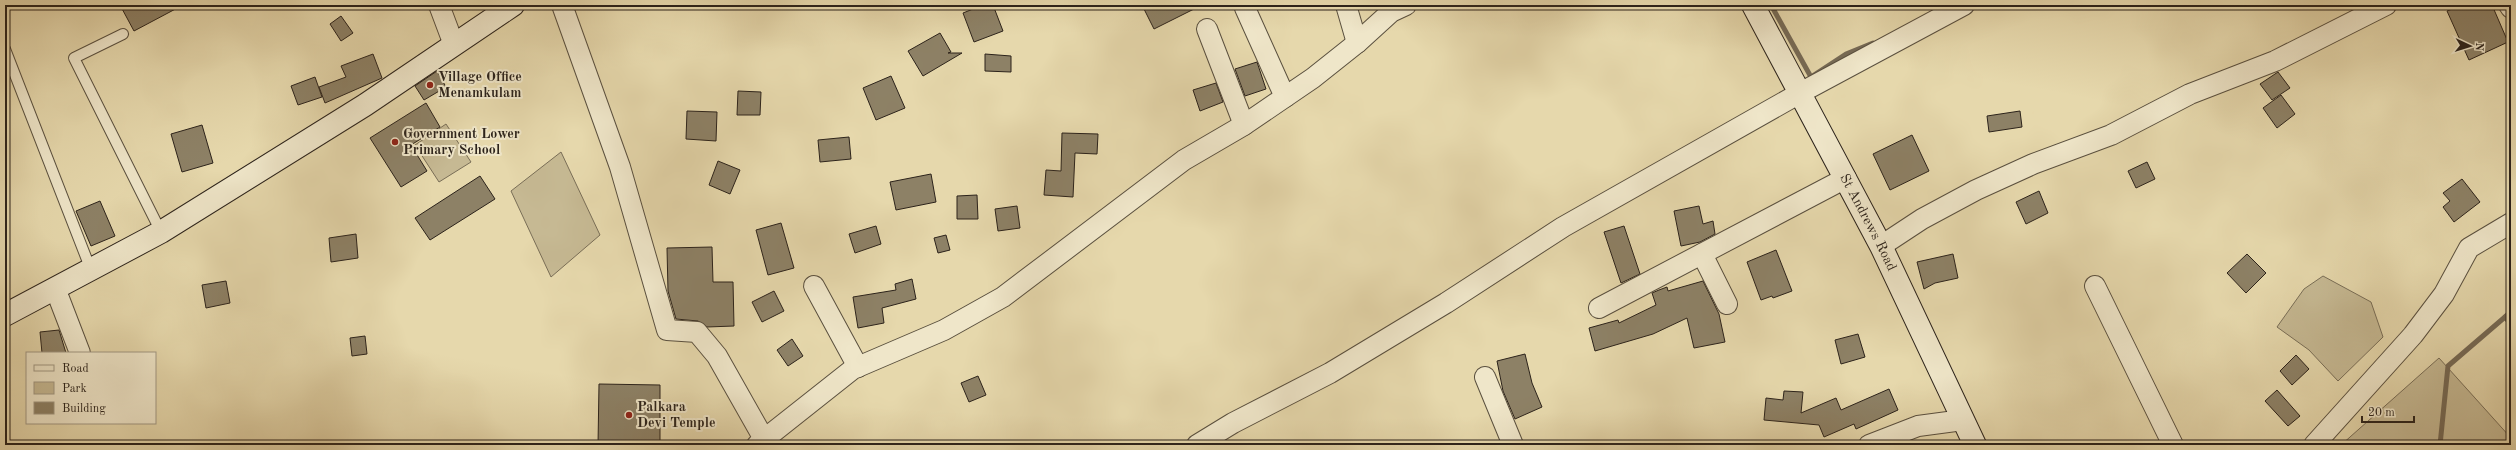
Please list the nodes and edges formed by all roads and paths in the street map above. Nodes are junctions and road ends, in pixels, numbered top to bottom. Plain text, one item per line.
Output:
1 (439, 5) edge
2 (513, 5) edge
3 (562, 5) edge
4 (1346, 5) edge
5 (1406, 5) edge
6 (1753, 5) edge
7 (1964, 5) edge
8 (2386, 5) edge
9 (2509, 5) edge
10 (1245, 8) dead end
11 (2511, 8) edge
12 (1207, 29) dead end
13 (123, 34) dead end
14 (1357, 43) junction
15 (454, 45) junction
16 (5, 49) edge
17 (1800, 93) junction
18 (1285, 96) junction
19 (1244, 125) junction
20 (1846, 178) junction
21 (2511, 223) edge
22 (161, 232) junction
23 (1881, 246) junction
24 (1702, 254) junction
25 (91, 270) junction
26 (814, 286) dead end
27 (2095, 286) dead end
28 (55, 288) junction
29 (1727, 304) dead end
30 (1599, 308) dead end
31 (5, 315) edge
32 (80, 352) edge
33 (858, 367) junction
34 (1485, 377) dead end
35 (1963, 420) junction
36 (760, 442) edge
37 (1197, 445) edge
38 (1513, 445) edge
39 (1869, 445) edge
40 (1975, 445) edge
41 (2173, 445) edge
42 (2314, 445) edge

1 - 15 street
2 - 15 main road
3 - 36 street
4 - 14 street
5 - 14 street
6 - 17 main road, St Andrews Road
7 - 17 street
8 - 23 street
9 - 11 street
10 - 18 street
12 - 19 street
13 - 22 lane
14 - 18 street
15 - 22 main road
16 - 25 lane
17 - 20 main road, St Andrews Road
17 - 37 street
18 - 19 street
19 - 33 street
20 - 23 main road, St Andrews Road
20 - 24 street
21 - 42 street
22 - 25 main road
23 - 35 main road, St Andrews Road
24 - 29 street
24 - 30 street
25 - 28 main road
26 - 33 street
27 - 41 street
28 - 31 main road
28 - 32 street
33 - 36 street
34 - 38 street
35 - 39 street
35 - 40 main road, St Andrews Road

